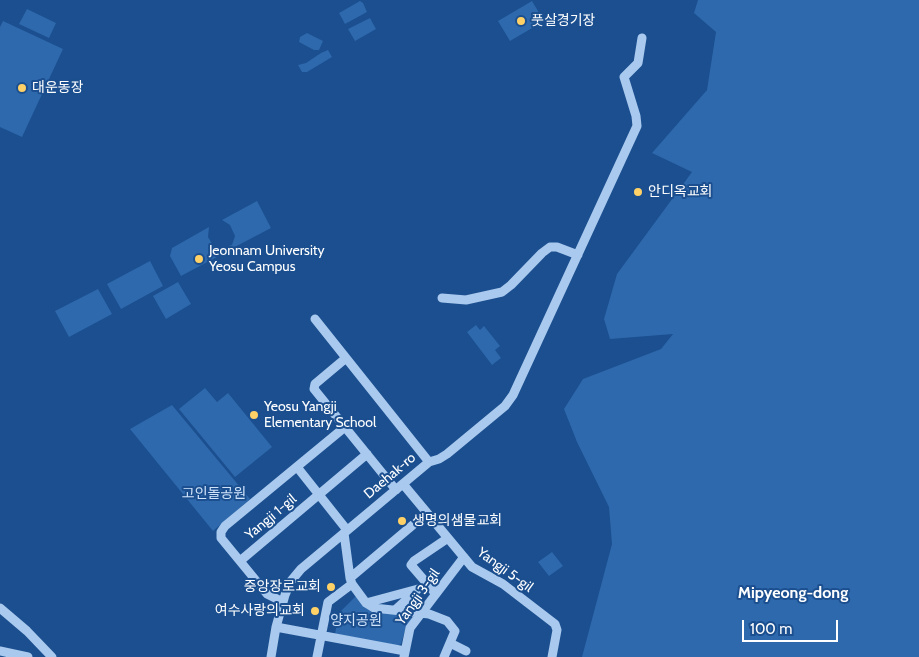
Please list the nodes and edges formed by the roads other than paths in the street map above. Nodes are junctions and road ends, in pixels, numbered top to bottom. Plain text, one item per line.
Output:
1 (642, 38) dead end
2 (578, 255) junction
3 (442, 298) dead end
4 (315, 319) dead end
5 (346, 358) junction
6 (345, 427) junction
7 (367, 454) junction
8 (430, 462) junction
9 (297, 467) junction
10 (400, 487) junction
11 (319, 495) junction
12 (427, 513) junction
13 (346, 532) junction
14 (448, 538) junction
15 (464, 557) junction
16 (240, 561) junction
17 (351, 581) junction
18 (425, 582) junction
19 (418, 589) junction
20 (436, 594) junction
21 (283, 602) junction
22 (366, 603) junction
23 (0, 608) edge
24 (395, 610) junction
25 (421, 614) junction
26 (276, 628) junction
27 (321, 636) junction
28 (450, 643) junction
29 (0, 651) edge
30 (466, 651) dead end
31 (404, 654) edge
32 (28, 657) edge
33 (52, 657) edge
34 (271, 657) edge
35 (317, 657) edge
36 (444, 657) edge
37 (552, 657) edge

1 - 2 street
2 - 3 street
2 - 8 street
4 - 5 street, Daehak-ro
5 - 6 street
5 - 8 street, Daehak-ro
6 - 7 street
6 - 9 street, Yangji 1-gil
7 - 10 street
7 - 11 street, Yangji 1-gil
8 - 10 street, Daehak-ro
9 - 11 street, Yangji 1-gil
9 - 16 street, Yangji 1-gil
10 - 12 street, Yangji 5-gil
10 - 13 street, Daehak-ro
11 - 13 street, Yangji 1-gil
11 - 16 street, Yangji 1-gil
12 - 14 street, Yangji 5-gil
12 - 17 street
13 - 17 street
13 - 21 street, Daehak-ro
14 - 15 street, Yangji 5-gil
14 - 18 street
15 - 20 street, Yangji 3-gil
15 - 37 street, Yangji 5-gil
16 - 21 street, Yangji 1-gil
17 - 22 street
17 - 27 street
18 - 19 street
18 - 20 street
19 - 22 street
19 - 24 street
20 - 25 street, Yangji 3-gil
21 - 26 street, Daehak-ro
22 - 24 street
23 - 33 street
24 - 25 street
25 - 28 street
25 - 31 street, Yangji 3-gil
26 - 27 street
26 - 34 street, Daehak-ro
27 - 31 street
27 - 35 street
28 - 30 street
28 - 36 street
29 - 32 street

